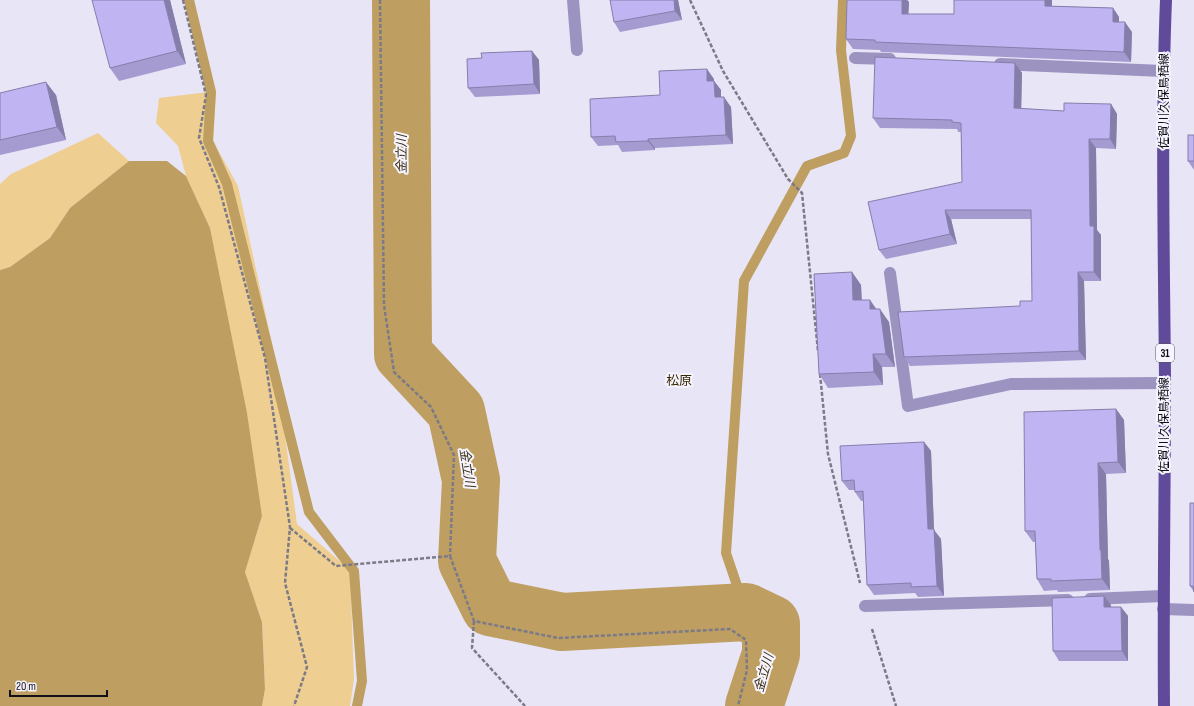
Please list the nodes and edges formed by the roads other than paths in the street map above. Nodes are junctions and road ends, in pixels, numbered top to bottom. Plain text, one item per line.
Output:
1 (573, 0) edge
2 (1166, 0) edge
3 (577, 50) dead end
4 (855, 58) dead end
5 (902, 60) edge
6 (989, 64) edge
7 (1164, 71) junction
8 (890, 273) dead end
9 (1165, 383) junction
10 (1164, 596) junction
11 (865, 606) road end
12 (1163, 609) junction
13 (1194, 610) edge
14 (1164, 706) edge

1 - 3 street
2 - 7 main road, 佐賀川久保鳥栖線 / 31
4 - 5 street
6 - 7 street
7 - 9 main road, 佐賀川久保鳥栖線 / 31
8 - 9 street
9 - 10 main road, 佐賀川久保鳥栖線 / 31
10 - 11 street
10 - 12 main road, 佐賀川久保鳥栖線 / 31
12 - 13 street
12 - 14 main road, 佐賀川久保鳥栖線 / 31

